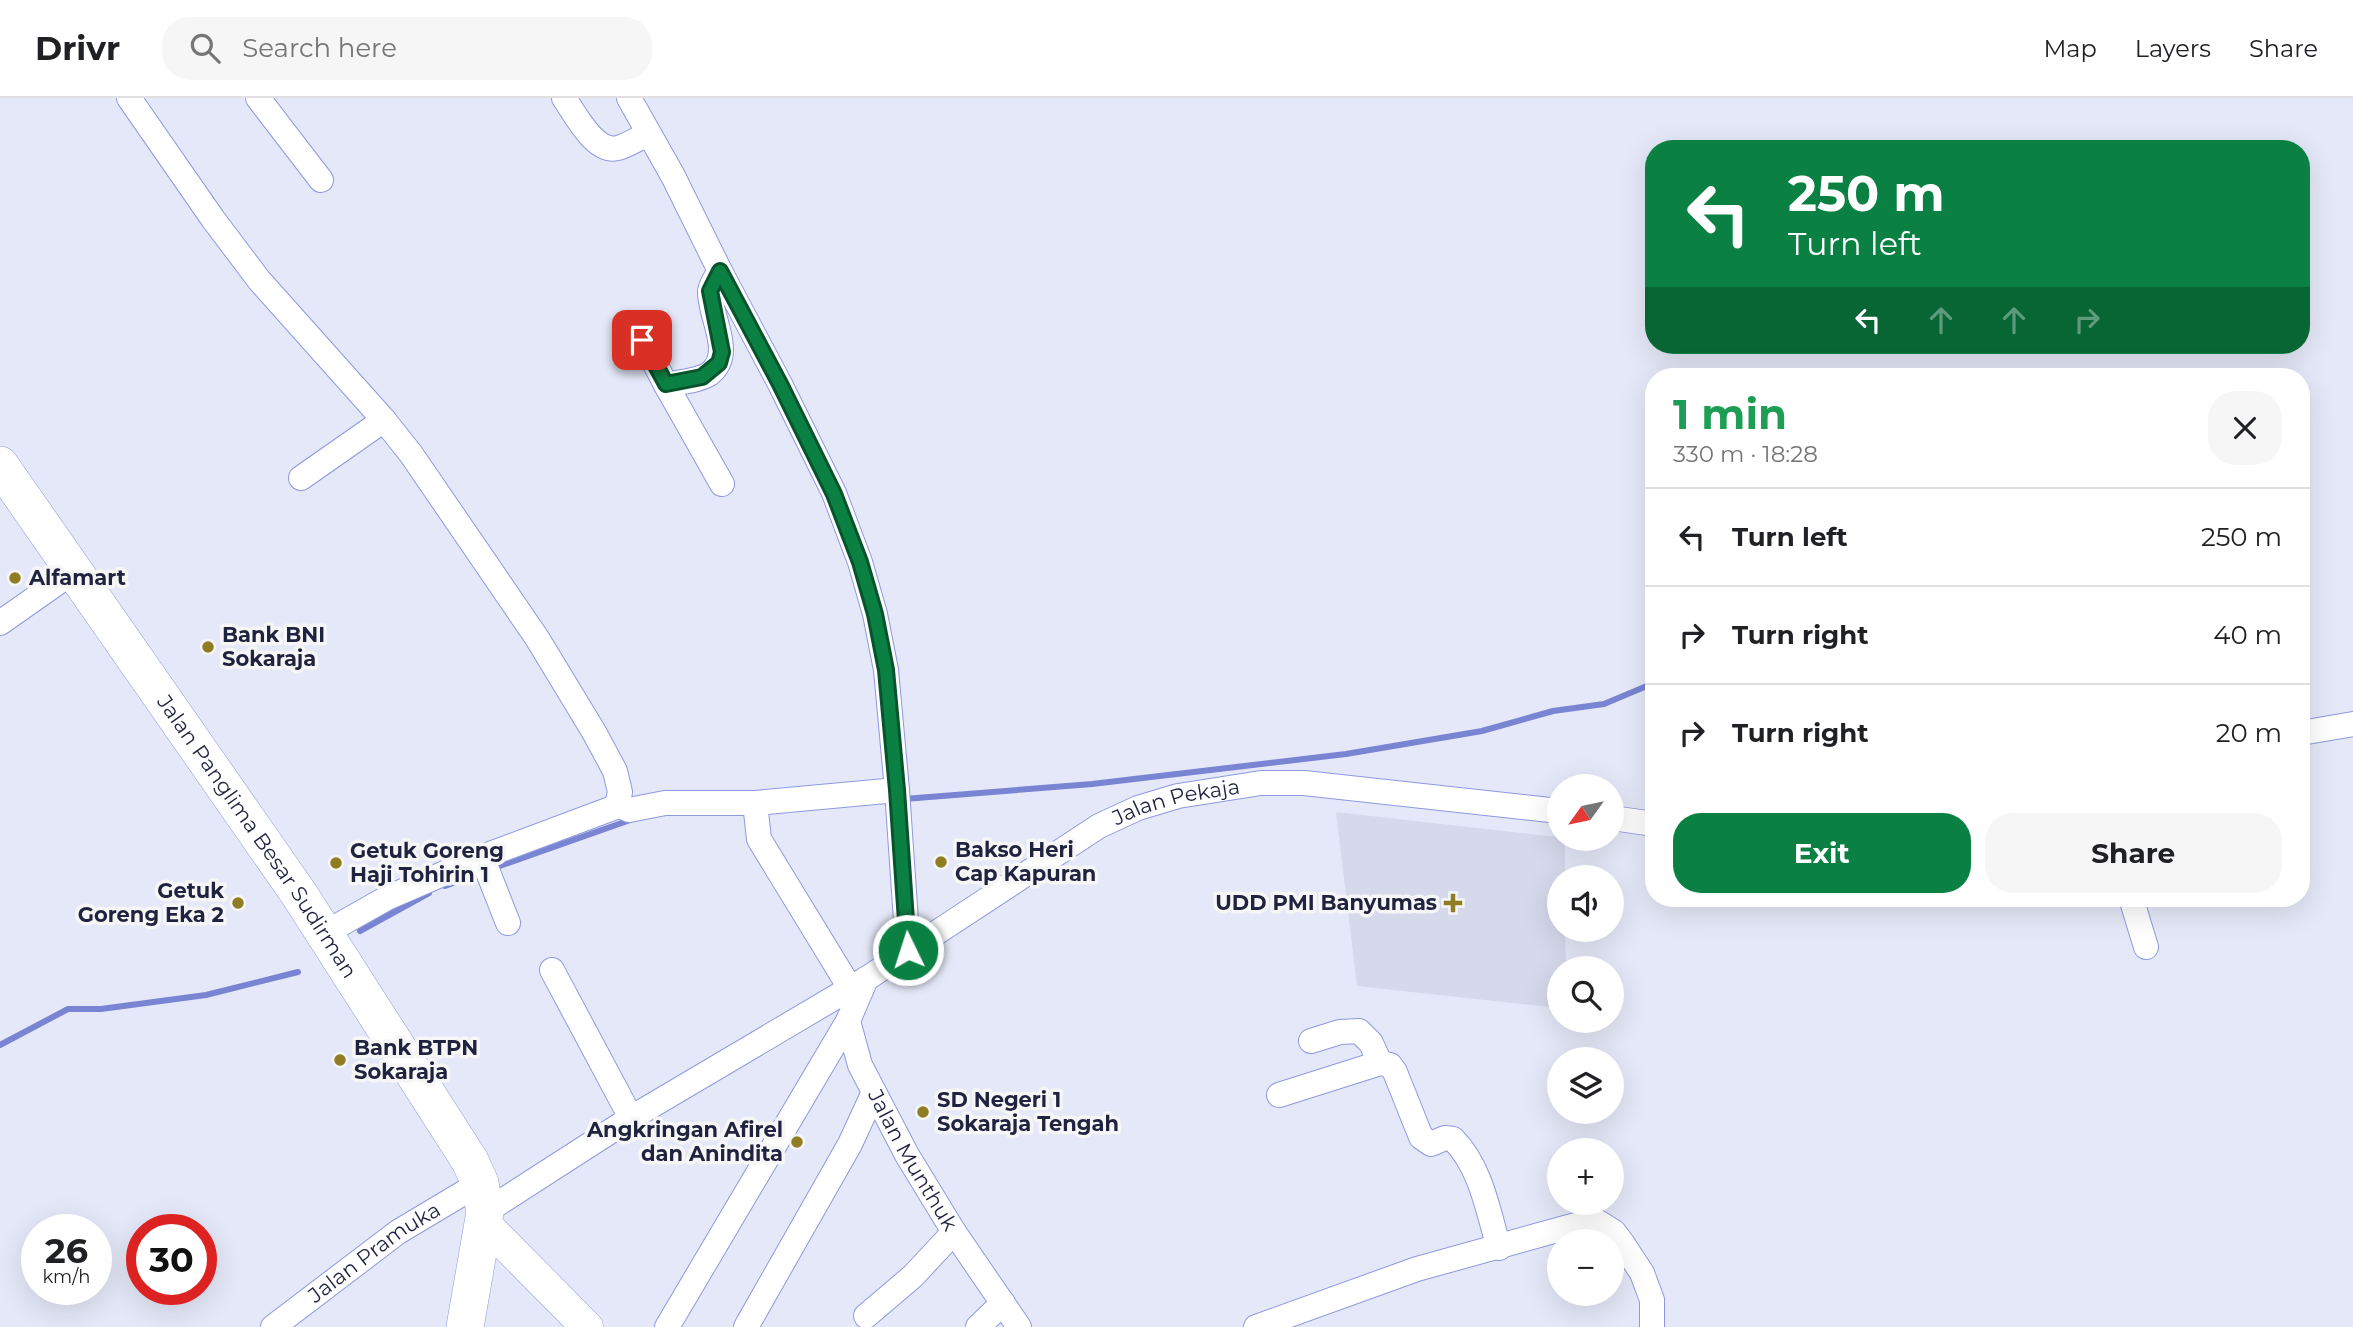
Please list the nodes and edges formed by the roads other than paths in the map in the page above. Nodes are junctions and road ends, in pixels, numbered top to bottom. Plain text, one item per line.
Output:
1 (129, 98) edge
2 (258, 98) edge
3 (564, 98) edge
4 (629, 98) edge
5 (654, 144) junction
6 (321, 180) dead end
7 (720, 271) junction
8 (642, 340) dead end
9 (666, 384) junction
10 (384, 420) junction
11 (0, 465) edge
12 (301, 478) dead end
13 (722, 484) dead end
14 (74, 571) junction
15 (0, 623) edge
16 (2353, 724) edge
17 (2310, 731) edge
18 (898, 798) junction
19 (617, 805) junction
20 (1547, 810) edge
21 (755, 812) junction
22 (1624, 820) edge
23 (1645, 823) edge
24 (486, 867) junction
25 (2134, 907) edge
26 (508, 923) dead end
27 (325, 933) junction
28 (2146, 947) dead end
29 (908, 950) junction
30 (552, 970) dead end
31 (858, 983) junction
32 (848, 1021) junction
33 (1311, 1041) dead end
34 (1380, 1063) junction
35 (874, 1092) junction
36 (1279, 1095) dead end
37 (631, 1118) junction
38 (483, 1206) junction
39 (954, 1232) junction
40 (1499, 1248) junction
41 (1003, 1303) junction
42 (866, 1316) dead end
43 (273, 1327) edge
44 (465, 1327) edge
45 (587, 1327) edge
46 (667, 1327) edge
47 (746, 1327) edge
48 (978, 1327) edge
49 (1019, 1327) edge
50 (1256, 1327) edge
51 (1652, 1327) edge

1 - 10 street
2 - 6 street
3 - 5 street
4 - 5 street
5 - 7 street
7 - 9 street
7 - 18 street
8 - 9 street
9 - 13 street
10 - 12 street
10 - 19 street
11 - 14 highway, Jalan Panglima Besar Sudirman
14 - 15 street
14 - 27 highway, Jalan Panglima Besar Sudirman
16 - 17 street
18 - 21 street
18 - 29 street
19 - 21 street
19 - 24 street
20 - 29 street, Jalan Pekaja
21 - 31 street
22 - 23 street
24 - 26 street
24 - 27 street
25 - 28 street
27 - 38 highway, Jalan Panglima Besar Sudirman
29 - 31 street, Jalan Pekaja
30 - 37 street
31 - 32 street
31 - 37 street, Jalan Pekaja
32 - 35 street, Jalan Munthuk
32 - 46 street
33 - 34 street
34 - 36 street
34 - 40 street
35 - 39 street, Jalan Munthuk
35 - 47 street
37 - 38 street, Jalan Pekaja
38 - 43 street, Jalan Pramuka
38 - 44 highway
38 - 45 main road
39 - 41 street, Jalan Munthuk
39 - 42 street
40 - 50 street
40 - 51 street
41 - 48 street
41 - 49 street, Jalan Munthuk

